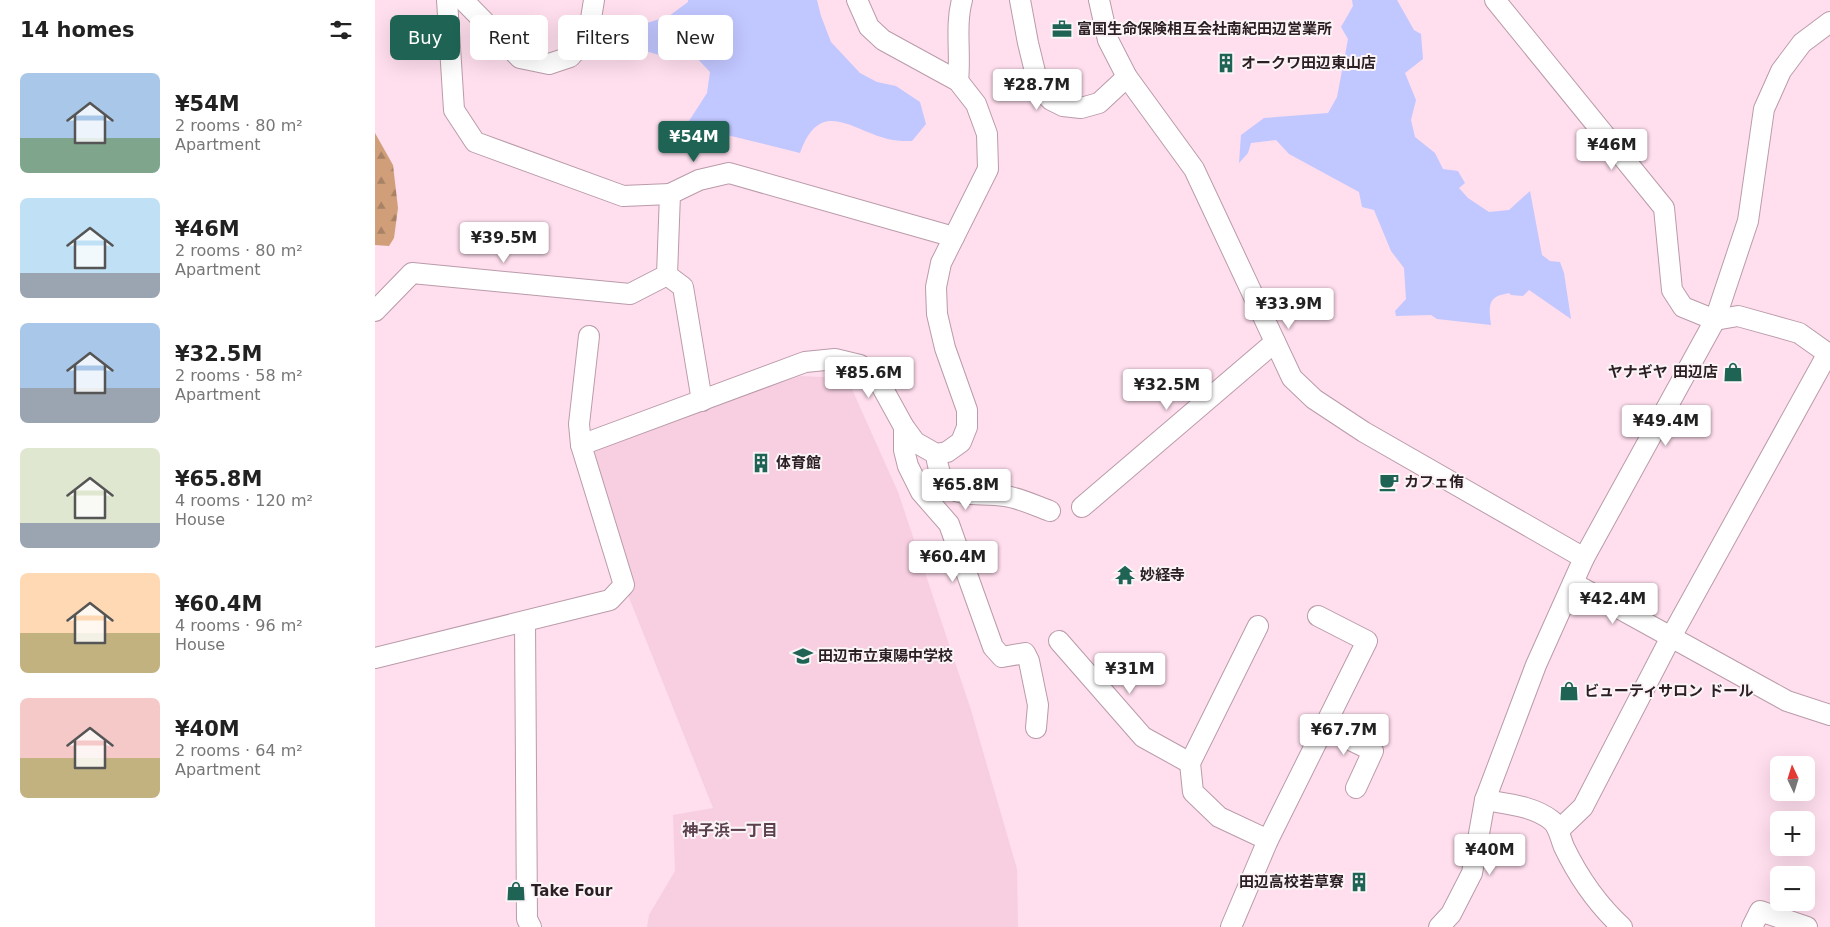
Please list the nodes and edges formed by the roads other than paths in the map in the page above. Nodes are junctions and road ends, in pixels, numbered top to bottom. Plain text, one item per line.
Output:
1 (447, 0) edge
2 (463, 0) edge
3 (594, 0) edge
4 (857, 0) edge
5 (961, 0) edge
6 (1021, 0) edge
7 (1099, 0) edge
8 (1495, 0) edge
9 (1830, 22) edge
10 (1127, 77) junction
11 (958, 81) junction
12 (670, 194) junction
13 (953, 237) junction
14 (667, 276) junction
15 (375, 312) edge
16 (1715, 320) junction
17 (589, 336) dead end
18 (1275, 342) junction
19 (1829, 354) edge
20 (702, 401) junction
21 (904, 427) junction
22 (581, 445) junction
23 (936, 454) junction
24 (1082, 507) dead end
25 (1050, 511) dead end
26 (1584, 558) junction
27 (1573, 583) junction
28 (1318, 616) dead end
29 (525, 622) junction
30 (1258, 626) dead end
31 (1671, 637) junction
32 (1059, 640) dead end
33 (375, 658) edge
34 (1830, 715) edge
35 (1325, 727) junction
36 (1036, 728) dead end
37 (1190, 763) junction
38 (1356, 788) dead end
39 (1485, 800) junction
40 (1559, 830) junction
41 (1268, 840) junction
42 (531, 927) edge
43 (1231, 927) edge
44 (1439, 927) edge
45 (1622, 927) edge
46 (1752, 927) edge
47 (1807, 927) edge

1 - 12 street
2 - 3 street
4 - 11 street
5 - 11 street
6 - 10 street
7 - 10 street
8 - 16 street
9 - 16 street
10 - 18 street
11 - 13 street
12 - 13 street
12 - 14 street
13 - 23 street
14 - 15 street
14 - 20 street
16 - 19 street
16 - 26 street
17 - 22 street
18 - 24 street
18 - 26 street
19 - 31 street
20 - 21 street
20 - 22 street
21 - 23 street
21 - 36 street
22 - 29 street
23 - 25 street
26 - 27 street
27 - 31 street
27 - 39 street
28 - 35 street
29 - 33 street
29 - 42 street
30 - 37 street
31 - 34 street
31 - 40 street
32 - 37 street
35 - 38 street
35 - 41 street
37 - 41 street
39 - 40 street
39 - 44 street
40 - 45 street
41 - 43 street
46 - 47 street

